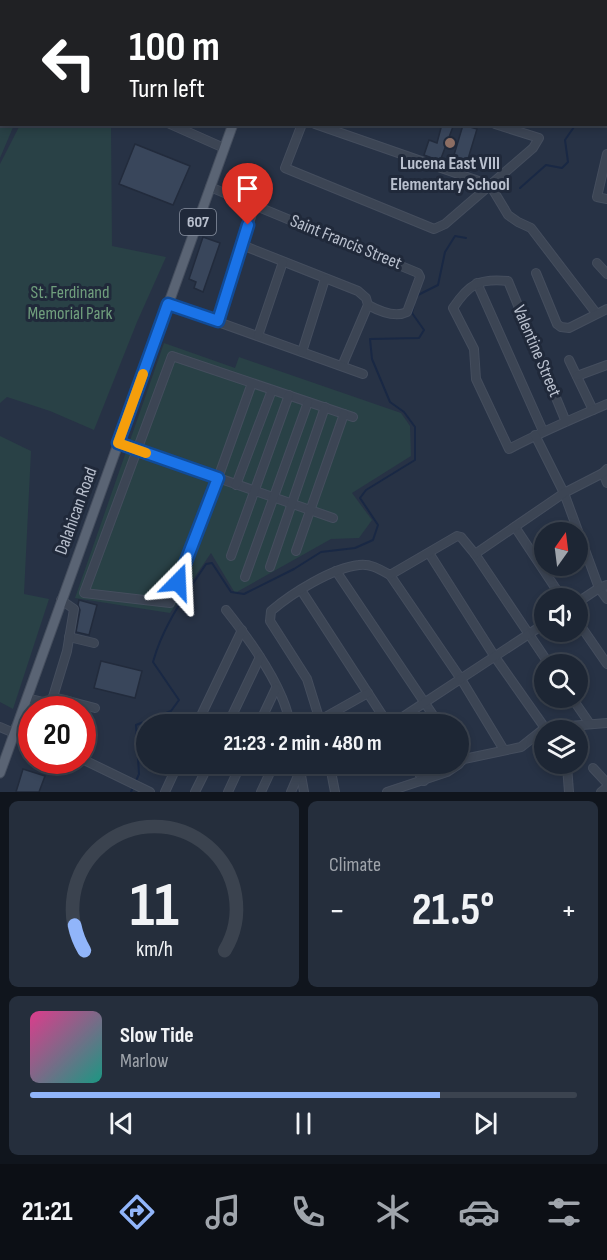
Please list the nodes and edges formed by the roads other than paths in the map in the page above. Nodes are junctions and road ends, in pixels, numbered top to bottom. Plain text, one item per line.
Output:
1 (175, 126) edge
2 (232, 126) edge
3 (301, 126) edge
4 (321, 126) edge
5 (501, 126) edge
6 (224, 147) junction
7 (607, 154) edge
8 (490, 185) junction
9 (210, 187) junction
10 (607, 199) edge
11 (255, 204) junction
12 (242, 245) junction
13 (283, 262) junction
14 (597, 263) dead end
15 (536, 273) dead end
16 (607, 274) edge
17 (325, 279) junction
18 (477, 283) junction
19 (168, 304) junction
20 (368, 305) junction
21 (607, 309) edge
22 (596, 313) junction
23 (218, 321) junction
24 (258, 336) junction
25 (302, 352) junction
26 (569, 360) dead end
27 (607, 365) edge
28 (342, 366) junction
29 (363, 374) dead end
30 (577, 376) junction
31 (252, 383) junction
32 (272, 390) junction
33 (290, 395) junction
34 (309, 402) junction
35 (607, 404) edge
36 (325, 407) junction
37 (593, 410) junction
38 (344, 414) junction
39 (353, 417) dead end
40 (566, 422) junction
41 (539, 433) junction
42 (118, 443) junction
43 (136, 449) junction
44 (605, 471) edge
45 (218, 478) junction
46 (607, 483) edge
47 (236, 485) junction
48 (255, 491) junction
49 (564, 493) junction
50 (274, 498) junction
51 (292, 504) junction
52 (310, 510) junction
53 (333, 518) dead end
54 (515, 527) junction
55 (296, 551) dead end
56 (429, 553) junction
57 (475, 554) junction
58 (231, 556) dead end
59 (270, 567) dead end
60 (336, 571) junction
61 (390, 574) junction
62 (245, 577) dead end
63 (603, 586) edge
64 (555, 588) edge
65 (301, 590) junction
66 (588, 596) edge
67 (607, 599) edge
68 (61, 600) junction
69 (226, 610) dead end
70 (242, 630) junction
71 (534, 631) edge
72 (529, 634) junction
73 (588, 636) edge
74 (69, 637) junction
75 (94, 642) dead end
76 (542, 654) edge
77 (260, 657) junction
78 (495, 657) junction
79 (607, 664) edge
80 (461, 679) junction
81 (276, 688) junction
82 (368, 693) junction
83 (28, 696) edge
84 (53, 696) edge
85 (424, 703) junction
86 (579, 708) edge
87 (202, 714) edge
88 (233, 714) edge
89 (264, 714) edge
90 (289, 714) edge
91 (318, 714) edge
92 (334, 714) edge
93 (383, 714) edge
94 (406, 714) edge
95 (432, 714) edge
96 (539, 720) edge
97 (18, 722) edge
98 (607, 723) edge
99 (590, 724) joint
100 (0, 727) edge
101 (15, 730) junction
102 (18, 731) edge
103 (534, 737) edge
104 (504, 750) junction
105 (469, 758) edge
106 (96, 766) edge
107 (593, 768) dead end
108 (0, 773) edge
109 (173, 774) edge
110 (204, 774) edge
111 (236, 774) edge
112 (269, 774) edge
113 (297, 774) edge
114 (300, 774) edge
115 (332, 774) edge
116 (419, 774) edge
117 (442, 774) edge
118 (568, 774) edge
119 (424, 781) junction
120 (607, 785) edge
121 (150, 792) edge
122 (165, 792) edge
123 (195, 792) edge
124 (228, 792) edge
125 (261, 792) edge
126 (291, 792) edge
127 (304, 792) edge
128 (335, 792) edge
129 (387, 792) edge
130 (569, 792) edge
131 (601, 792) edge

1 - 6 street
2 - 6 main road, Dalahican Road / 607
3 - 8 street
4 - 8 street
5 - 8 street
6 - 9 main road, Dalahican Road / 607
7 - 10 street
8 - 22 street
9 - 11 street, Saint Francis Street
9 - 19 main road, Dalahican Road / 607
11 - 12 street
11 - 20 street, Saint Francis Street
12 - 13 street
12 - 23 street
13 - 17 street
13 - 24 street
14 - 16 street
15 - 22 street
17 - 20 street
17 - 25 street
18 - 40 street, Valentine Street
18 - 41 street
18 - 41 street
19 - 23 street
19 - 42 main road, Dalahican Road / 607
20 - 28 street
21 - 22 street
23 - 24 street
24 - 25 street
25 - 28 street
26 - 30 street
27 - 30 street
28 - 29 street
30 - 37 street
31 - 32 street
31 - 43 street
31 - 45 street
32 - 33 street
32 - 47 street
33 - 34 street
33 - 48 street
34 - 36 street
34 - 50 street
35 - 37 street
36 - 38 street
36 - 51 street
37 - 40 street
38 - 39 street
38 - 52 street
40 - 41 street
41 - 49 street
42 - 43 street
42 - 68 main road, Dalahican Road / 607
43 - 45 street
43 - 45 street
44 - 46 street
44 - 49 street
45 - 47 street
47 - 48 street
48 - 50 street
48 - 58 street
49 - 54 street
49 - 63 street
50 - 51 street
50 - 62 street
51 - 52 street
51 - 59 street
52 - 53 street
52 - 55 street
54 - 57 street
54 - 64 street
56 - 57 street
56 - 61 street
56 - 78 street
57 - 72 street
60 - 61 street
60 - 65 street
60 - 85 street
61 - 80 street
63 - 66 street
63 - 67 street
65 - 82 street
65 - 91 street
68 - 74 street
68 - 83 main road, Dalahican Road / 607
69 - 70 street
70 - 77 street
70 - 87 street
71 - 72 street
72 - 76 street
72 - 78 street
73 - 79 street
74 - 75 street
74 - 84 street
77 - 81 street
77 - 88 street
78 - 80 street
78 - 96 street
80 - 85 street
80 - 104 street
81 - 89 street
81 - 90 street
82 - 92 street
82 - 93 street
85 - 94 street
85 - 95 street
86 - 99 street
97 - 101 main road, Dalahican Road / 607
98 - 99 street
100 - 101 street
101 - 102 street
101 - 108 main road, Dalahican Road / 607
103 - 104 street
104 - 105 street
106 - 121 street
107 - 120 street
109 - 122 street
110 - 123 street
111 - 124 street
112 - 125 street
113 - 126 street
114 - 127 street
115 - 128 street
116 - 119 street
117 - 119 street
118 - 130 street
119 - 129 street
120 - 131 street

